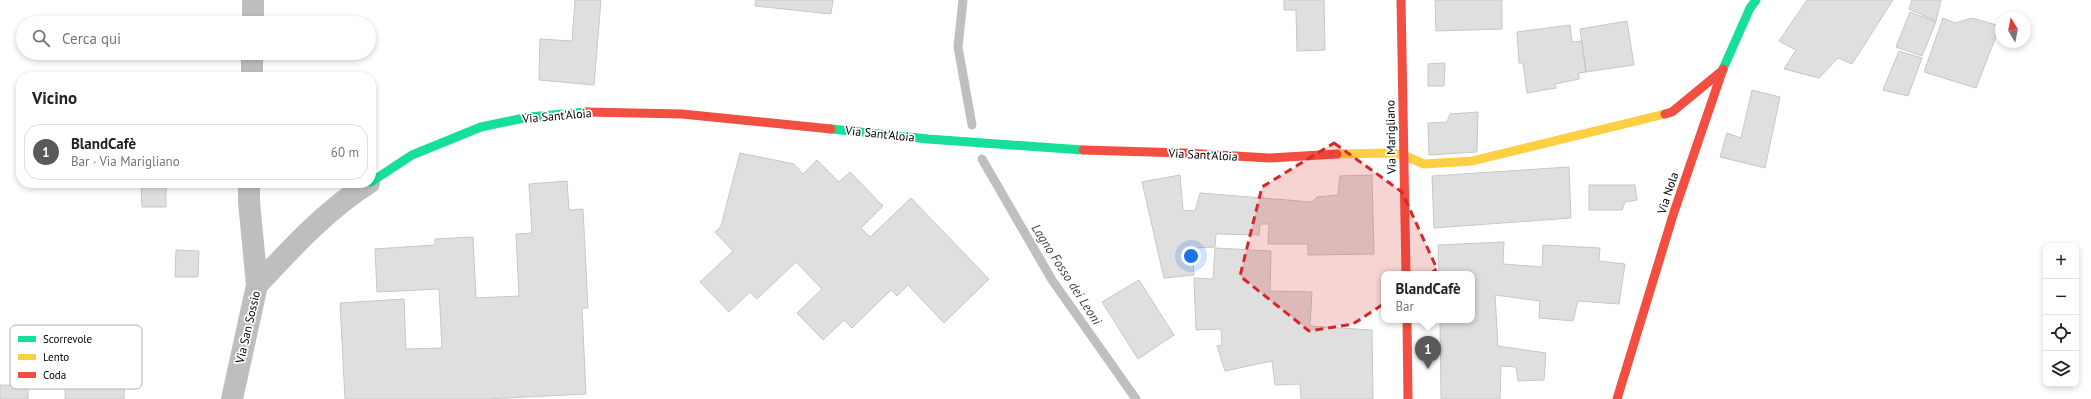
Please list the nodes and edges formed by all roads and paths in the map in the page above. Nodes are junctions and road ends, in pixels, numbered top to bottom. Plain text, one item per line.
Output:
1 (254, 0) edge
2 (1401, 0) edge
3 (1756, 0) edge
4 (253, 16) edge
5 (252, 60) edge
6 (1722, 70) junction
7 (252, 72) edge
8 (1403, 155) junction
9 (376, 178) edge
10 (249, 188) edge
11 (361, 188) edge
12 (1406, 271) edge
13 (257, 285) junction
14 (1407, 323) edge
15 (232, 399) edge
16 (1408, 399) edge
17 (1617, 399) edge

1 - 4 street
2 - 8 street, Via Marigliano
3 - 6 street, Via Nola
5 - 7 street
6 - 8 street, Via Sant'Aloia
6 - 17 street, Via Nola
8 - 9 street, Via Sant'Aloia
8 - 12 street, Via Marigliano
10 - 13 street, Via San Sossio
11 - 13 street, Via Sant'Aloia
13 - 15 street, Via San Sossio
14 - 16 street

